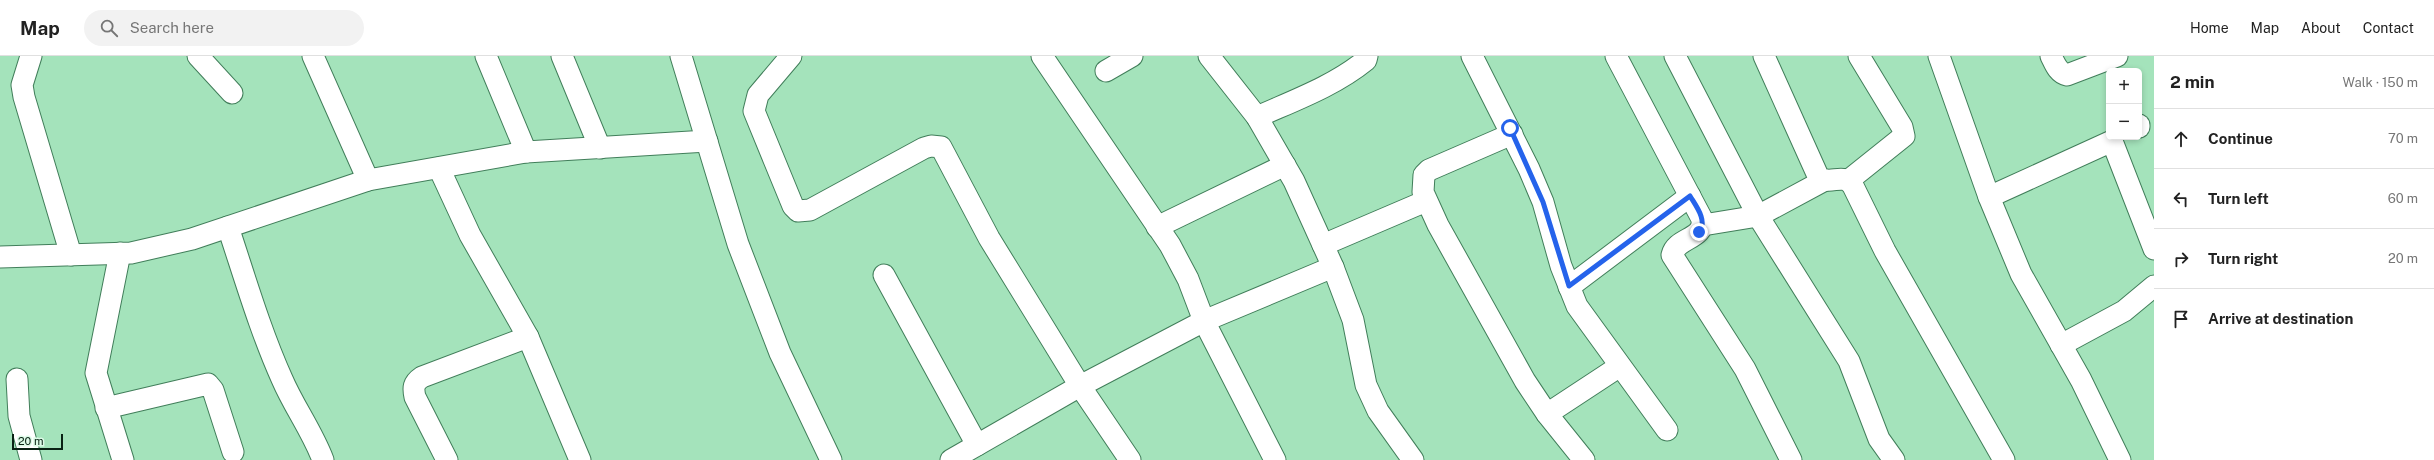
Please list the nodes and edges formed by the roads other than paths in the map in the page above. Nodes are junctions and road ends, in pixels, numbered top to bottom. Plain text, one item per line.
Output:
1 (31, 56) edge
2 (198, 56) edge
3 (313, 56) edge
4 (486, 56) edge
5 (562, 56) edge
6 (681, 56) edge
7 (792, 56) edge
8 (1042, 56) edge
9 (1132, 56) edge
10 (1209, 56) edge
11 (1367, 56) edge
12 (1472, 56) edge
13 (1616, 56) edge
14 (1675, 56) edge
15 (1764, 56) edge
16 (1859, 56) edge
17 (1940, 56) edge
18 (2051, 56) edge
19 (2116, 62) edge
20 (1106, 71) dead end
21 (232, 94) dead end
22 (1257, 117) junction
23 (1509, 126) junction
24 (2115, 140) edge
25 (2117, 140) edge
26 (707, 141) junction
27 (600, 148) junction
28 (526, 152) junction
29 (1285, 165) junction
30 (439, 168) junction
31 (368, 180) junction
32 (1849, 180) junction
33 (1823, 181) junction
34 (1424, 189) junction
35 (1690, 196) junction
36 (1989, 197) junction
37 (1758, 216) junction
38 (1703, 225) junction
39 (228, 227) junction
40 (1158, 227) junction
41 (1323, 245) junction
42 (2154, 249) edge
43 (120, 253) junction
44 (72, 255) junction
45 (0, 258) edge
46 (1333, 267) junction
47 (884, 276) dead end
48 (1569, 286) junction
49 (2154, 286) edge
50 (1204, 321) junction
51 (528, 338) junction
52 (2061, 345) junction
53 (1620, 366) junction
54 (17, 379) dead end
55 (1080, 386) junction
56 (106, 408) junction
57 (1546, 414) junction
58 (1667, 430) dead end
59 (975, 451) edge
60 (233, 452) dead end
61 (32, 460) edge
62 (123, 460) edge
63 (323, 460) edge
64 (447, 460) edge
65 (580, 460) edge
66 (831, 460) edge
67 (951, 460) edge
68 (1130, 460) edge
69 (1275, 460) edge
70 (1413, 460) edge
71 (1584, 460) edge
72 (1791, 460) edge
73 (1894, 460) edge
74 (2004, 460) edge
75 (2120, 460) edge

1 - 44 street
2 - 21 street
3 - 31 street
4 - 28 street
5 - 27 street
6 - 26 street
7 - 55 street
8 - 40 street
9 - 20 street
10 - 22 street
11 - 22 street
12 - 23 street
13 - 35 street
14 - 37 street
15 - 33 street
16 - 32 street
17 - 36 street
18 - 19 street
22 - 29 street
23 - 34 street
23 - 48 street
24 - 36 street
25 - 42 street
26 - 27 street
26 - 66 street
27 - 28 street
28 - 30 street
29 - 40 street
29 - 41 street
30 - 31 street
30 - 51 street
31 - 39 street
32 - 33 street
32 - 74 street
33 - 37 street
34 - 41 street
34 - 57 street
35 - 38 street
35 - 48 street
36 - 52 street
37 - 38 street
37 - 73 street
38 - 72 street
39 - 43 street
39 - 63 street
40 - 50 street
41 - 46 street
43 - 44 street
43 - 56 street
44 - 45 street
46 - 50 street
46 - 70 street
47 - 59 street
48 - 53 street
49 - 52 street
50 - 55 street
50 - 69 street
51 - 64 street
51 - 65 street
52 - 75 street
53 - 57 street
53 - 58 street
54 - 61 street
55 - 59 street
55 - 68 street
56 - 60 street
56 - 62 street
57 - 71 street
59 - 67 street

